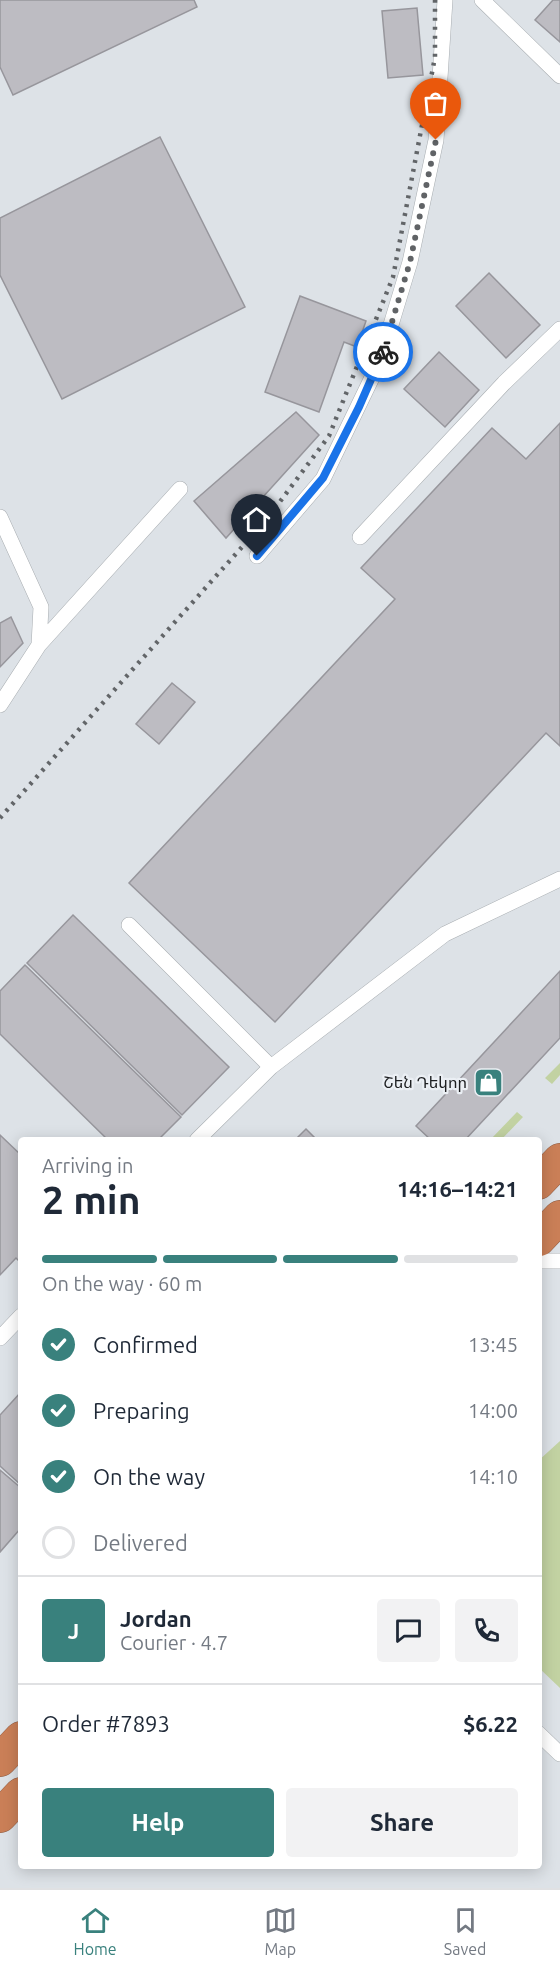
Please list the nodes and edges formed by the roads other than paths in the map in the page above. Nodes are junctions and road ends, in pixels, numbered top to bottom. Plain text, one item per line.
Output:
1 (445, 0) edge
2 (482, 0) edge
3 (560, 76) edge
4 (560, 329) edge
5 (180, 489) dead end
6 (0, 517) edge
7 (360, 537) dead end
8 (257, 556) dead end
9 (39, 645) junction
10 (0, 705) edge
11 (560, 879) edge
12 (129, 925) dead end
13 (270, 1067) junction
14 (200, 1137) edge
15 (560, 1160) edge
16 (542, 1179) edge
17 (560, 1217) edge
18 (542, 1236) edge
19 (542, 1261) edge
20 (560, 1261) edge
21 (18, 1319) edge
22 (0, 1338) edge
23 (542, 1737) edge
24 (18, 1741) edge
25 (560, 1754) edge
26 (0, 1760) edge

1 - 8 lane
2 - 3 lane
4 - 7 lane
5 - 9 lane
6 - 9 lane
9 - 10 lane
11 - 13 lane
12 - 13 lane
13 - 14 lane
15 - 16 highway
17 - 18 highway
19 - 20 lane
21 - 22 lane
23 - 25 lane
24 - 26 highway

